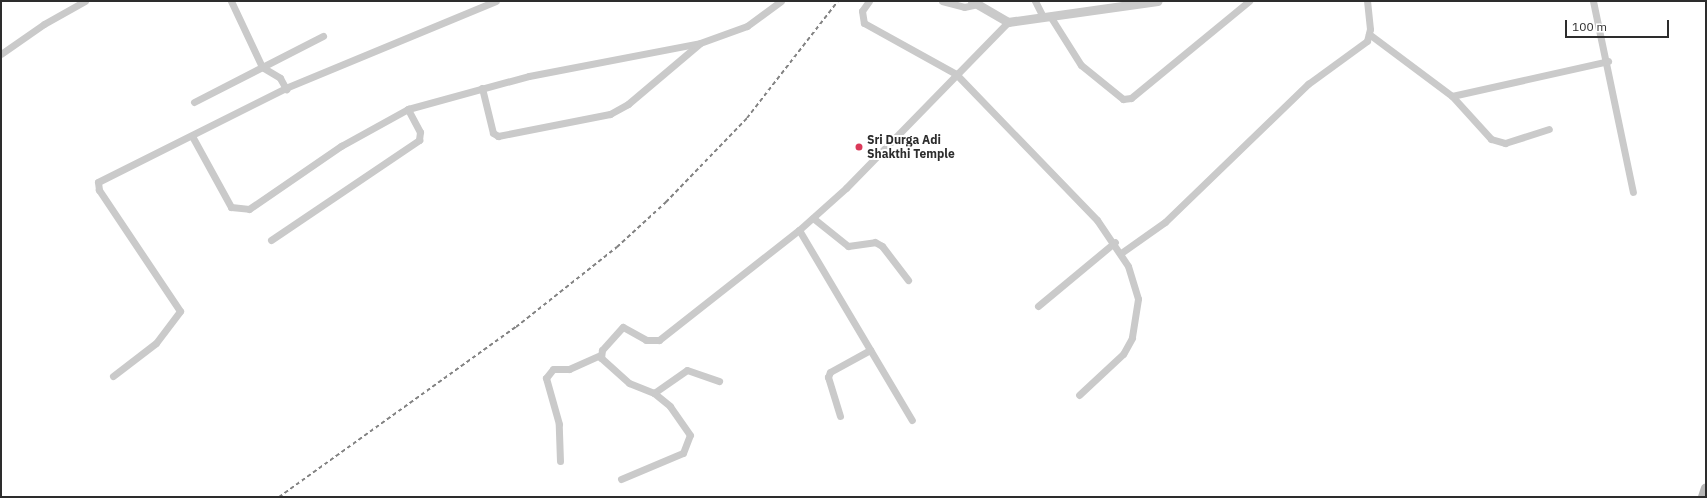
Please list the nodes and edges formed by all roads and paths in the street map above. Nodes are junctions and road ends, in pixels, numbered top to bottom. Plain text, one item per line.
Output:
1 (85, 1) edge
2 (230, 1) edge
3 (496, 1) edge
4 (781, 1) edge
5 (869, 1) edge
6 (942, 1) edge
7 (1035, 1) edge
8 (1158, 1) edge
9 (1249, 1) edge
10 (1366, 1) edge
11 (1593, 1) edge
12 (975, 3) edge
13 (1104, 5) edge
14 (1046, 17) junction
15 (1008, 22) junction
16 (1369, 34) junction
17 (323, 36) dead end
18 (700, 43) junction
19 (1, 54) edge
20 (1608, 61) junction
21 (262, 67) junction
22 (956, 74) junction
23 (482, 88) junction
24 (286, 89) junction
25 (1452, 96) junction
26 (194, 102) dead end
27 (408, 109) junction
28 (1549, 129) dead end
29 (192, 136) junction
30 (1633, 192) dead end
31 (813, 218) junction
32 (799, 230) junction
33 (271, 240) dead end
34 (1115, 242) junction
35 (1121, 253) junction
36 (908, 280) dead end
37 (1038, 306) dead end
38 (870, 350) junction
39 (600, 355) junction
40 (113, 376) dead end
41 (719, 381) dead end
42 (654, 393) junction
43 (1078, 395) dead end
44 (840, 416) dead end
45 (912, 420) dead end
46 (560, 461) dead end
47 (621, 478) dead end
48 (1706, 488) edge
49 (1703, 497) edge

1 - 19 street
2 - 21 street
3 - 24 street
4 - 18 street
5 - 22 street
6 - 12 street
7 - 14 street
8 - 13 street
9 - 14 street
10 - 16 street
11 - 20 street
12 - 15 street
13 - 14 street
14 - 15 street
15 - 22 street
16 - 25 street
16 - 35 street
17 - 21 street
18 - 23 street
18 - 23 street
20 - 25 street
20 - 30 street
21 - 24 street
21 - 26 street
22 - 31 street
22 - 34 street
23 - 27 street
24 - 29 street
25 - 28 street
27 - 29 street
27 - 33 street
29 - 40 street
31 - 32 street
31 - 36 street
32 - 38 street
32 - 39 street
34 - 35 street
34 - 37 street
35 - 43 street
38 - 44 street
38 - 45 street
39 - 42 street
39 - 46 street
41 - 42 street
42 - 47 street
48 - 49 main road

